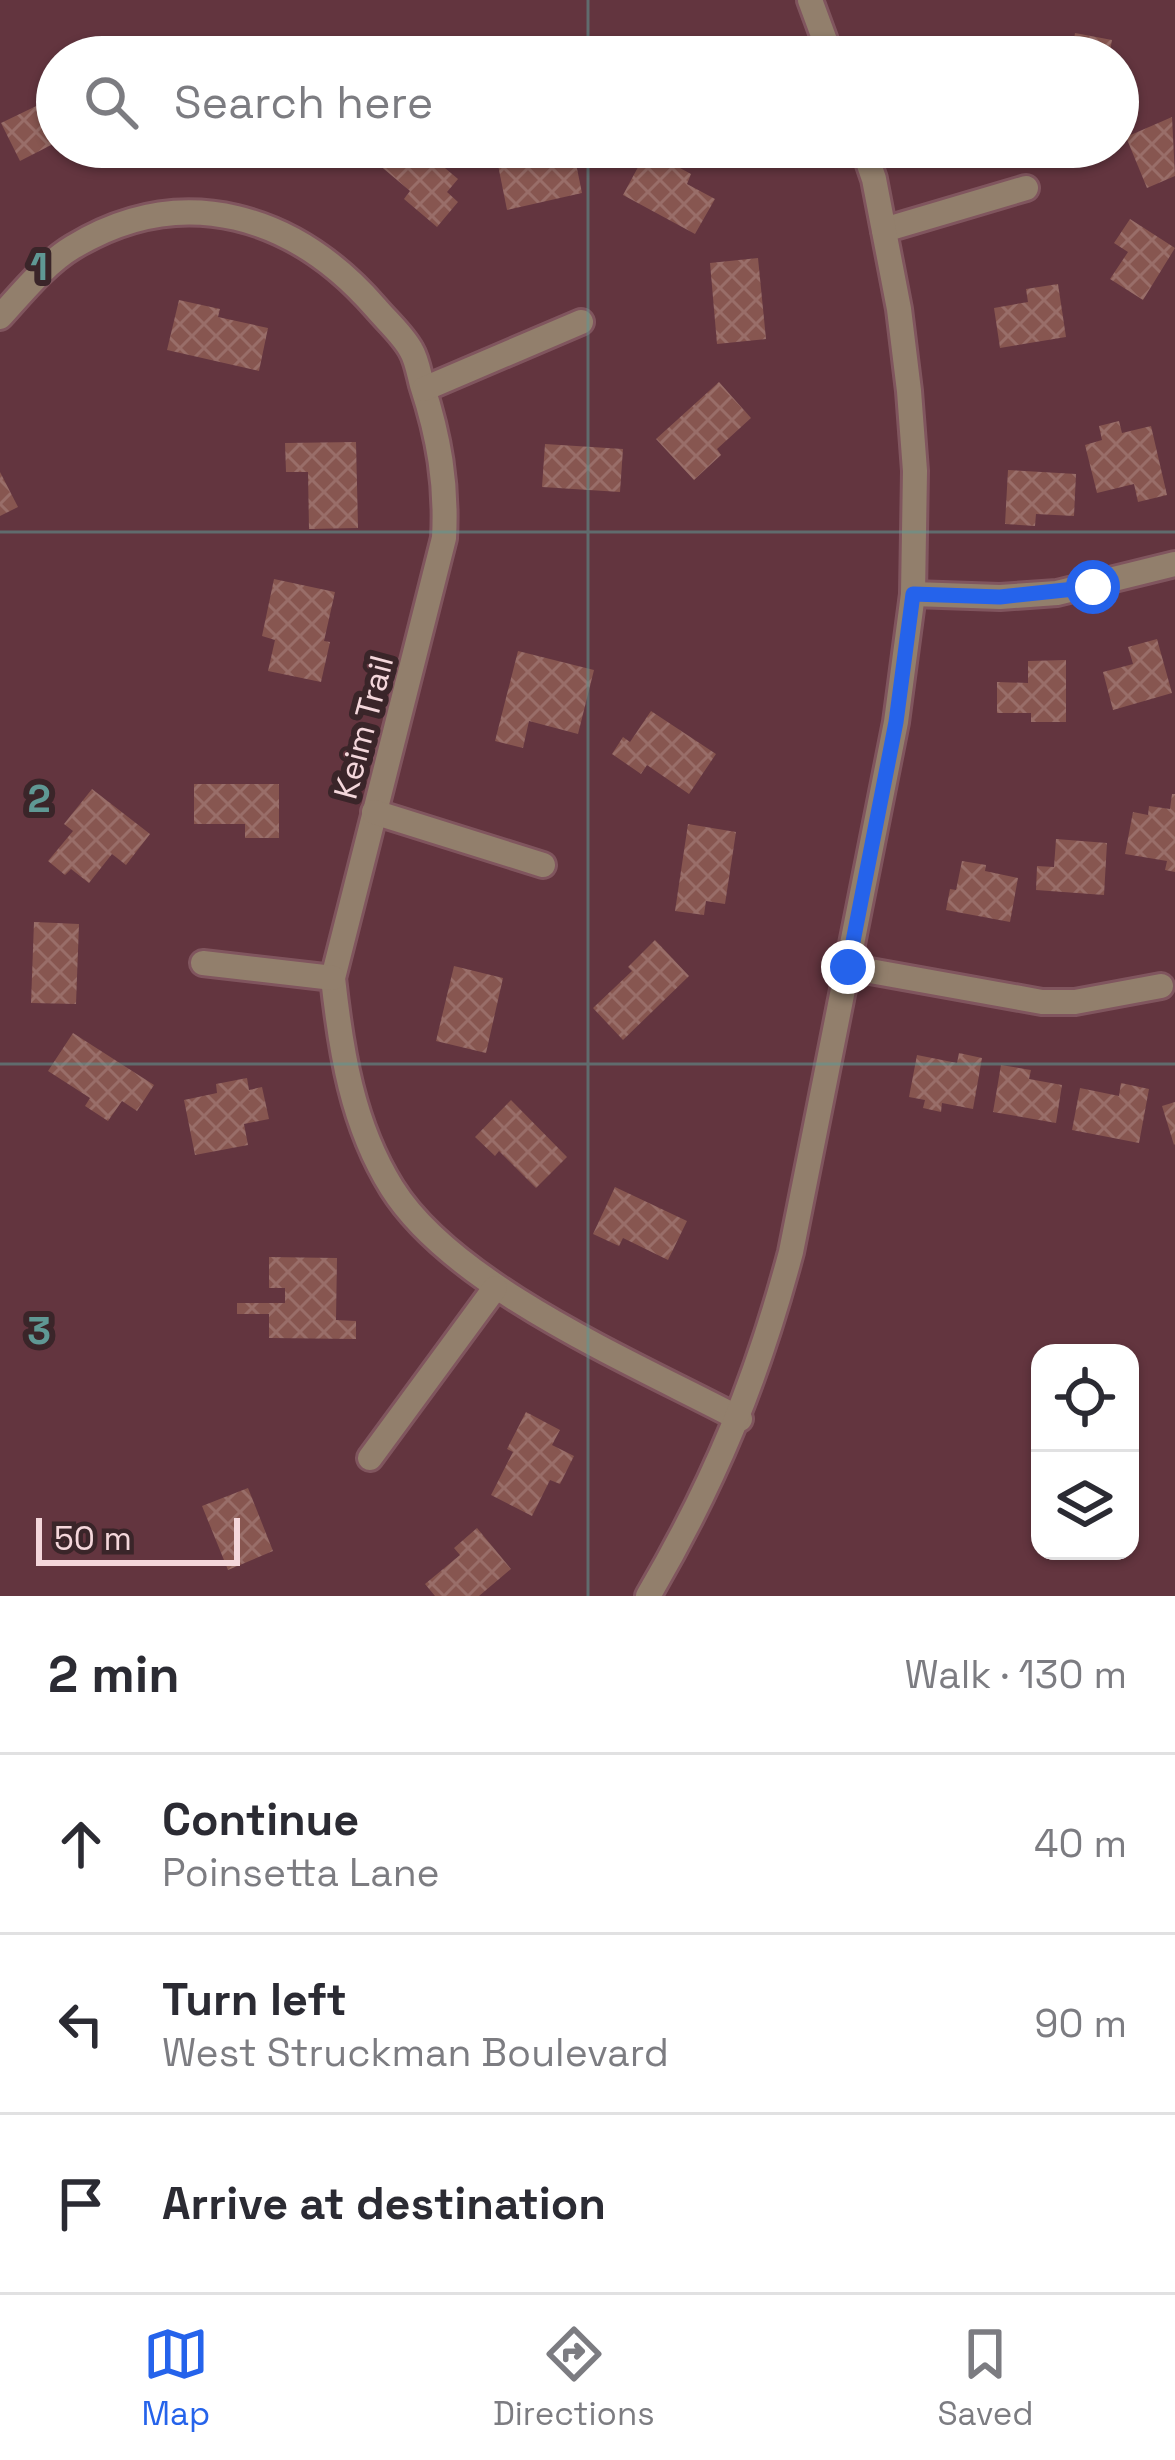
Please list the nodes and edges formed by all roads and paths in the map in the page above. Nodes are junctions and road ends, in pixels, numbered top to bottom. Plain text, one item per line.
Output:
1 (810, 0) edge
2 (823, 36) edge
3 (870, 168) edge
4 (1025, 188) dead end
5 (884, 230) junction
6 (0, 316) edge
7 (581, 322) dead end
8 (424, 389) junction
9 (1175, 564) edge
10 (913, 594) junction
11 (374, 812) junction
12 (543, 865) dead end
13 (203, 963) dead end
14 (848, 967) junction
15 (332, 978) junction
16 (1161, 986) dead end
17 (495, 1288) junction
18 (740, 1419) junction
19 (370, 1458) dead end
20 (648, 1596) edge

1 - 2 street
3 - 5 street
4 - 5 street
5 - 10 street
6 - 8 street, Keim Trail
7 - 8 street
8 - 11 street, Keim Trail
9 - 10 street
10 - 14 street
11 - 12 street
11 - 15 street, Keim Trail
13 - 15 street
14 - 16 street
14 - 18 street
15 - 17 street, Keim Trail
17 - 18 street, Keim Trail
17 - 19 street
18 - 20 street

